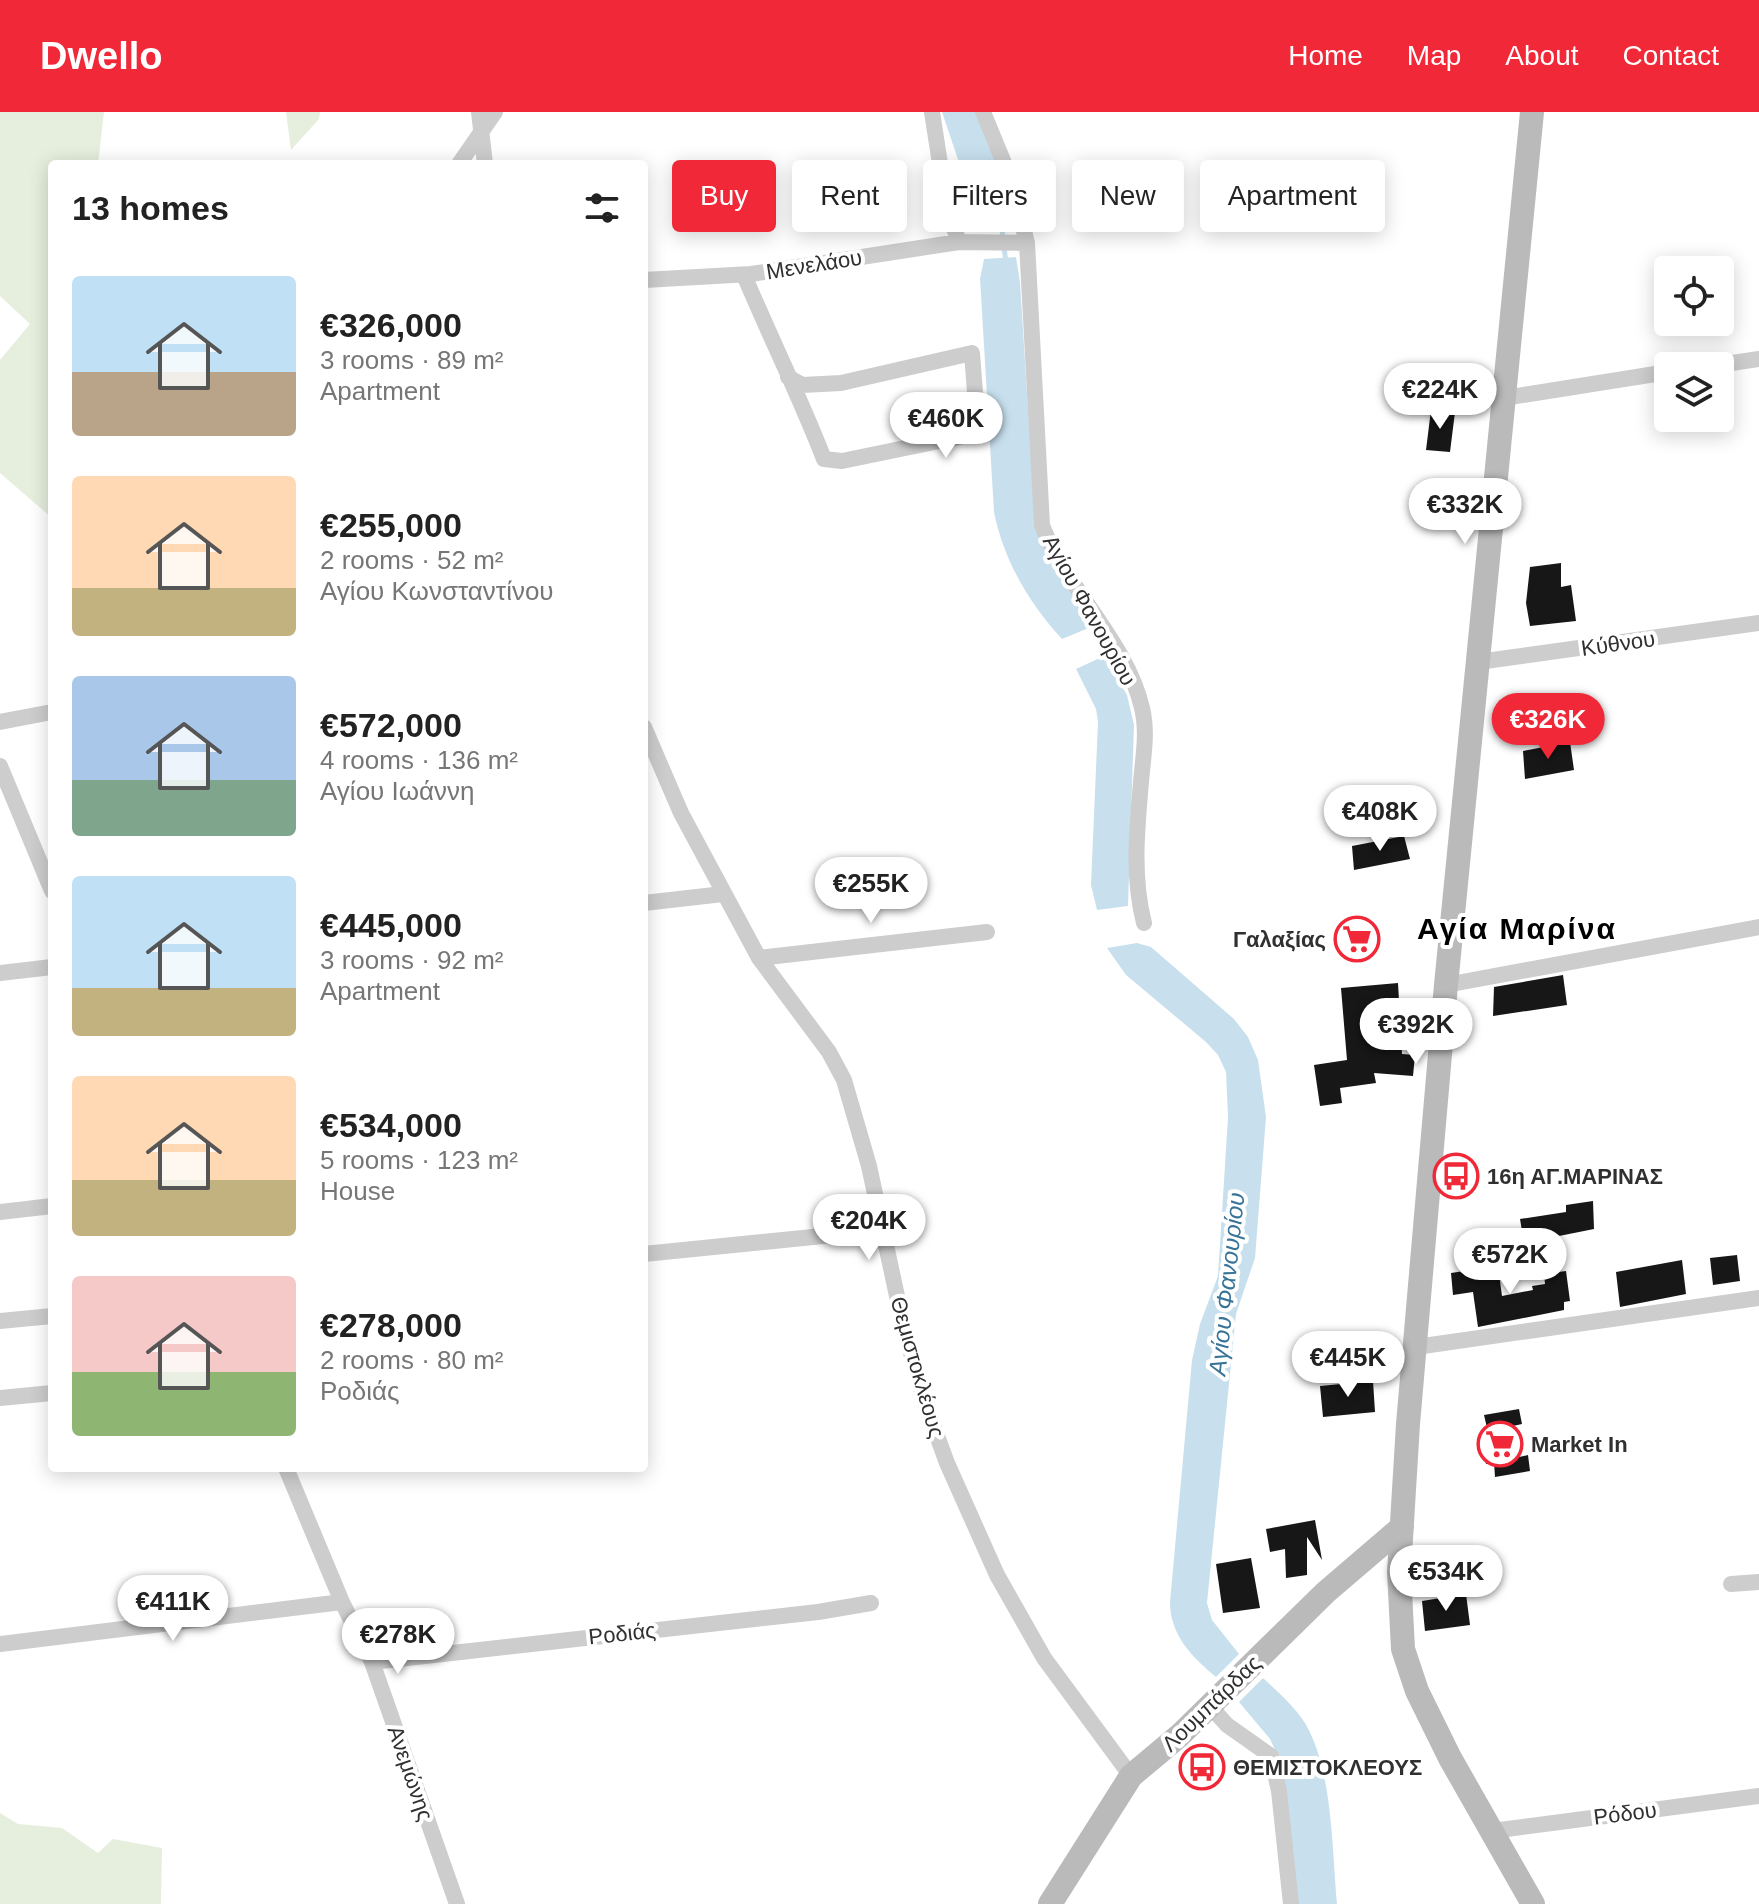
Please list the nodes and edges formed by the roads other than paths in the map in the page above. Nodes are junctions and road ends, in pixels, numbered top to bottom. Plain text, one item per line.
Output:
1 (479, 112) edge
2 (495, 112) edge
3 (932, 112) edge
4 (983, 112) edge
5 (1532, 112) edge
6 (480, 134) junction
7 (462, 160) edge
8 (484, 160) edge
9 (959, 242) junction
10 (1021, 244) junction
11 (744, 275) junction
12 (648, 280) edge
13 (1759, 359) edge
14 (1734, 363) edge
15 (1654, 374) edge
16 (788, 377) junction
17 (1504, 398) junction
18 (1759, 623) edge
19 (1478, 662) junction
20 (48, 713) edge
21 (0, 722) edge
22 (648, 736) edge
23 (0, 766) edge
24 (48, 881) edge
25 (723, 894) junction
26 (648, 903) edge
27 (1144, 923) dead end
28 (1759, 927) edge
29 (987, 932) dead end
30 (759, 958) junction
31 (48, 967) edge
32 (0, 973) edge
33 (1446, 985) junction
34 (48, 1206) edge
35 (0, 1212) edge
36 (882, 1230) junction
37 (648, 1254) edge
38 (1759, 1298) edge
39 (48, 1316) edge
40 (0, 1321) edge
41 (1416, 1347) junction
42 (48, 1393) edge
43 (0, 1398) edge
44 (288, 1472) edge
45 (1402, 1527) junction
46 (1759, 1582) edge
47 (1731, 1584) dead end
48 (342, 1602) junction
49 (871, 1603) dead end
50 (0, 1644) edge
51 (372, 1662) junction
52 (1210, 1706) junction
53 (1131, 1776) junction
54 (1759, 1796) edge
55 (1492, 1831) junction
56 (457, 1904) edge
57 (1050, 1904) edge
58 (1291, 1904) edge
59 (1533, 1904) edge

1 - 6 street
2 - 6 street
3 - 9 street
4 - 10 street, Αγίου Φανουρίου
5 - 17 main road
6 - 7 street
6 - 8 street
9 - 10 street, Μενελάου
9 - 11 street, Μενελάου
10 - 27 street, Αγίου Φανουρίου
11 - 12 street, Μενελάου
11 - 16 street
13 - 14 street
15 - 17 street
16 - 16 street
17 - 19 main road
18 - 19 street, Κύθνου
19 - 33 main road
20 - 21 street
22 - 25 street, Θεμιστοκλέους
23 - 24 street
25 - 26 street
25 - 30 street, Θεμιστοκλέους
28 - 33 street
29 - 30 street
30 - 36 street, Θεμιστοκλέους
31 - 32 street
33 - 41 main road
34 - 35 street
36 - 37 street
36 - 53 street, Θεμιστοκλέους
38 - 41 street
39 - 40 street
41 - 45 main road
42 - 43 street
44 - 48 street, Ανεμώνης
45 - 52 main road, Λουμπάρδας
45 - 55 main road
46 - 47 street
48 - 50 street
48 - 51 street, Ανεμώνης
49 - 51 street, Ροδιάς
51 - 56 street, Ανεμώνης
52 - 53 main road, Λουμπάρδας
52 - 58 street
53 - 57 main road, Λουμπάρδας
54 - 55 street, Ρόδου
55 - 59 main road

